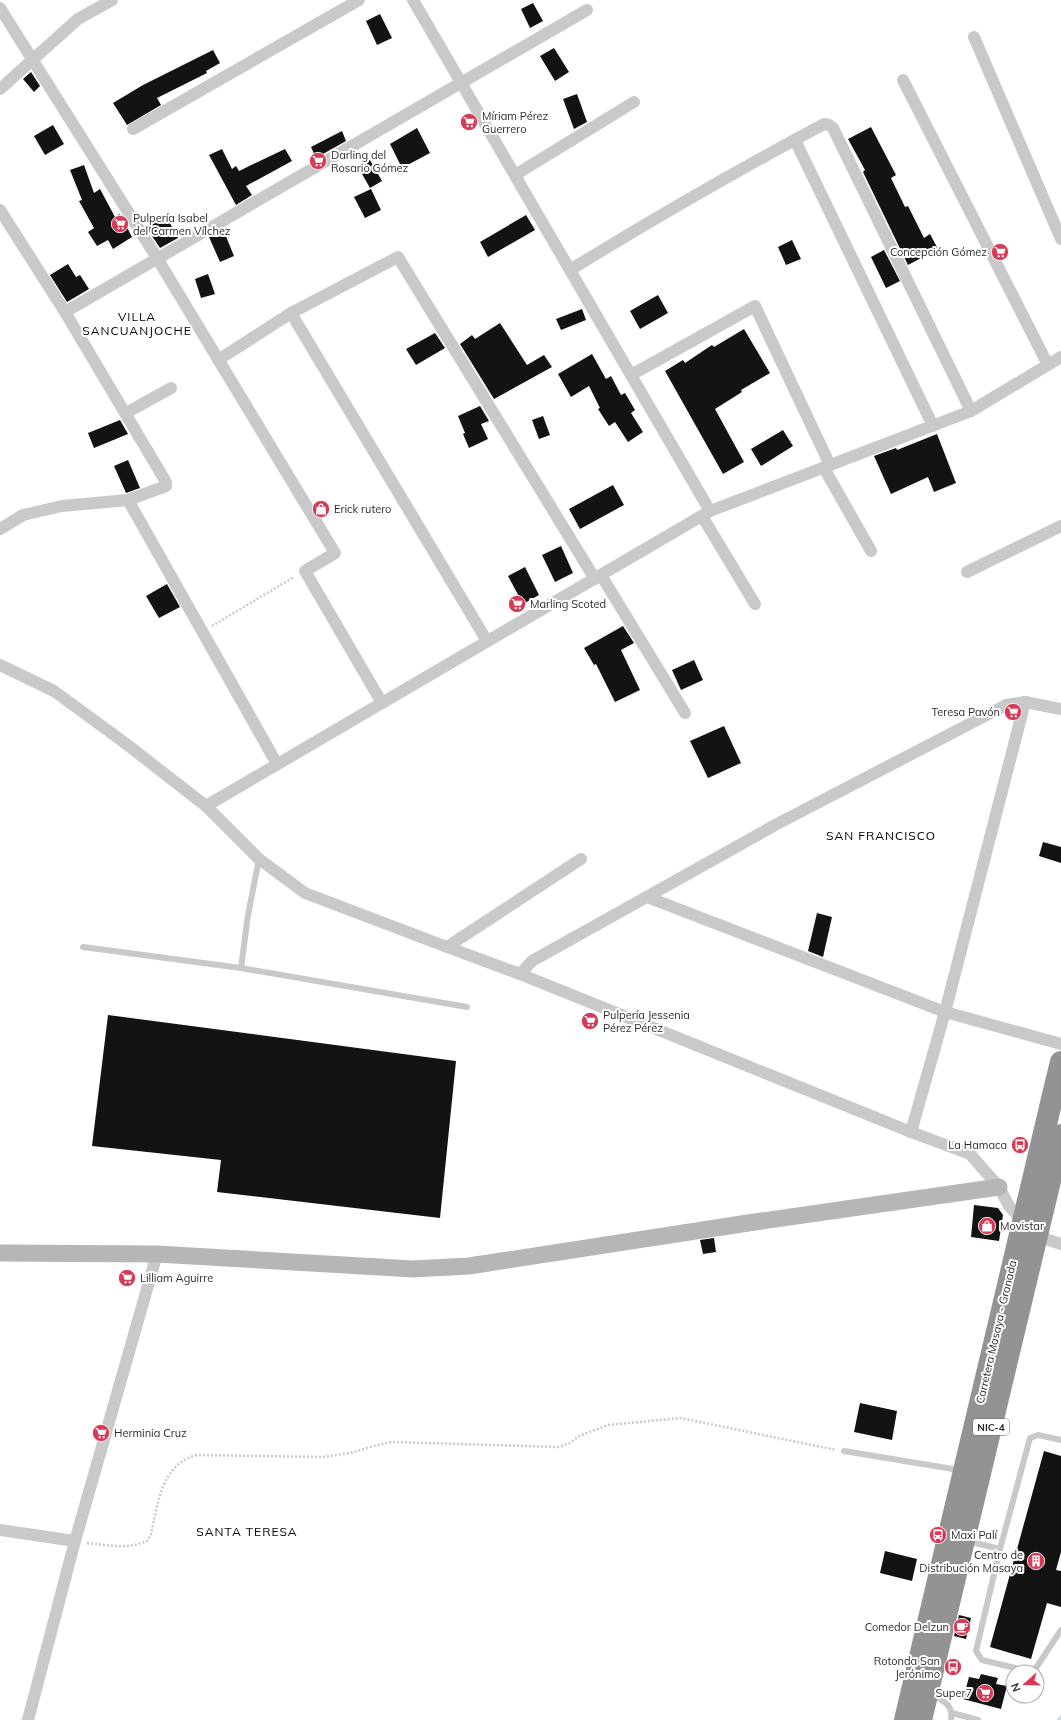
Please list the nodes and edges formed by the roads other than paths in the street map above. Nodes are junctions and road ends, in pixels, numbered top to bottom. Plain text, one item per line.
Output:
1 (112, 0) edge
2 (359, 0) edge
3 (413, 0) edge
4 (0, 8) edge
5 (587, 10) dead end
6 (974, 37) dead end
7 (32, 61) junction
8 (903, 80) dead end
9 (462, 83) junction
10 (0, 89) edge
11 (634, 102) dead end
12 (133, 129) dead end
13 (795, 140) junction
14 (515, 175) junction
15 (0, 210) edge
16 (1061, 239) edge
17 (157, 258) junction
18 (570, 270) junction
19 (66, 312) junction
20 (291, 314) junction
21 (1061, 357) edge
22 (218, 360) junction
23 (1048, 365) junction
24 (631, 375) junction
25 (171, 388) dead end
26 (971, 411) junction
27 (126, 413) junction
28 (933, 426) junction
29 (827, 466) junction
30 (128, 500) junction
31 (706, 514) junction
32 (1061, 526) edge
33 (0, 529) edge
34 (871, 550) dead end
35 (967, 572) dead end
36 (598, 577) junction
37 (755, 604) dead end
38 (487, 641) junction
39 (0, 665) edge
40 (1025, 702) junction
41 (382, 703) junction
42 (1061, 709) edge
43 (686, 713) dead end
44 (278, 764) junction
45 (206, 806) junction
46 (259, 859) junction
47 (582, 859) dead end
48 (647, 896) junction
49 (83, 947) dead end
50 (447, 947) junction
51 (240, 968) junction
52 (520, 974) junction
53 (467, 1007) dead end
54 (945, 1012) junction
55 (1061, 1044) edge
56 (1061, 1062) edge
57 (911, 1132) junction
58 (1061, 1135) edge
59 (999, 1187) junction
60 (1021, 1220) junction
61 (1037, 1236) junction
62 (1061, 1244) edge
63 (0, 1253) edge
64 (157, 1254) junction
65 (1061, 1440) edge
66 (844, 1451) road end
67 (964, 1471) junction
68 (0, 1530) edge
69 (964, 1540) junction
70 (75, 1541) junction
71 (1000, 1549) junction
72 (1061, 1630) edge
73 (928, 1692) junction
74 (952, 1713) junction
75 (28, 1720) edge
76 (905, 1720) edge
77 (922, 1720) edge
78 (951, 1720) edge
79 (978, 1720) edge

1 - 7 street
2 - 12 street
3 - 9 street
4 - 7 street
5 - 9 street
6 - 16 street
7 - 10 street
7 - 17 street
8 - 23 street
9 - 14 street
9 - 17 street
11 - 14 street
13 - 18 street
13 - 26 street
13 - 28 street
14 - 18 street
15 - 19 street
17 - 19 street
17 - 22 street
18 - 24 street
19 - 27 street
20 - 22 street
20 - 36 street
20 - 38 street
21 - 23 street
22 - 41 street
23 - 26 street
24 - 29 street
24 - 31 street
25 - 27 street
26 - 28 street
27 - 30 street
28 - 29 street
29 - 31 street
29 - 34 street
30 - 33 street
30 - 44 street
31 - 36 street
31 - 37 street
32 - 35 street
36 - 38 street
36 - 43 street
38 - 41 street
39 - 45 street
40 - 42 street
40 - 48 street
40 - 54 street
41 - 44 street
44 - 45 street
45 - 46 street
46 - 50 street
46 - 51 lane
47 - 50 street
48 - 52 street
48 - 54 street
49 - 51 lane
50 - 52 street
51 - 53 lane
52 - 57 street
54 - 55 street
54 - 57 street
56 - 60 highway, Carretera Masaya - Granada / NIC-4
57 - 59 street
58 - 61 highway, Carretera Masaya - Granada / NIC-4
59 - 60 street
59 - 64 street
60 - 61 street
60 - 67 highway, Carretera Masaya - Granada / NIC-4
61 - 62 street
61 - 69 highway, Carretera Masaya - Granada / NIC-4
63 - 64 street
64 - 70 street
65 - 71 lane
66 - 67 lane
67 - 76 highway, Carretera Masaya - Granada / NIC-4
68 - 70 street
69 - 71 lane
69 - 73 highway, Carretera Masaya - Granada / NIC-4
70 - 75 street
71 - 72 lane
73 - 74 lane
73 - 77 highway, Carretera Masaya - Granada / NIC-4
74 - 78 lane
74 - 79 lane

